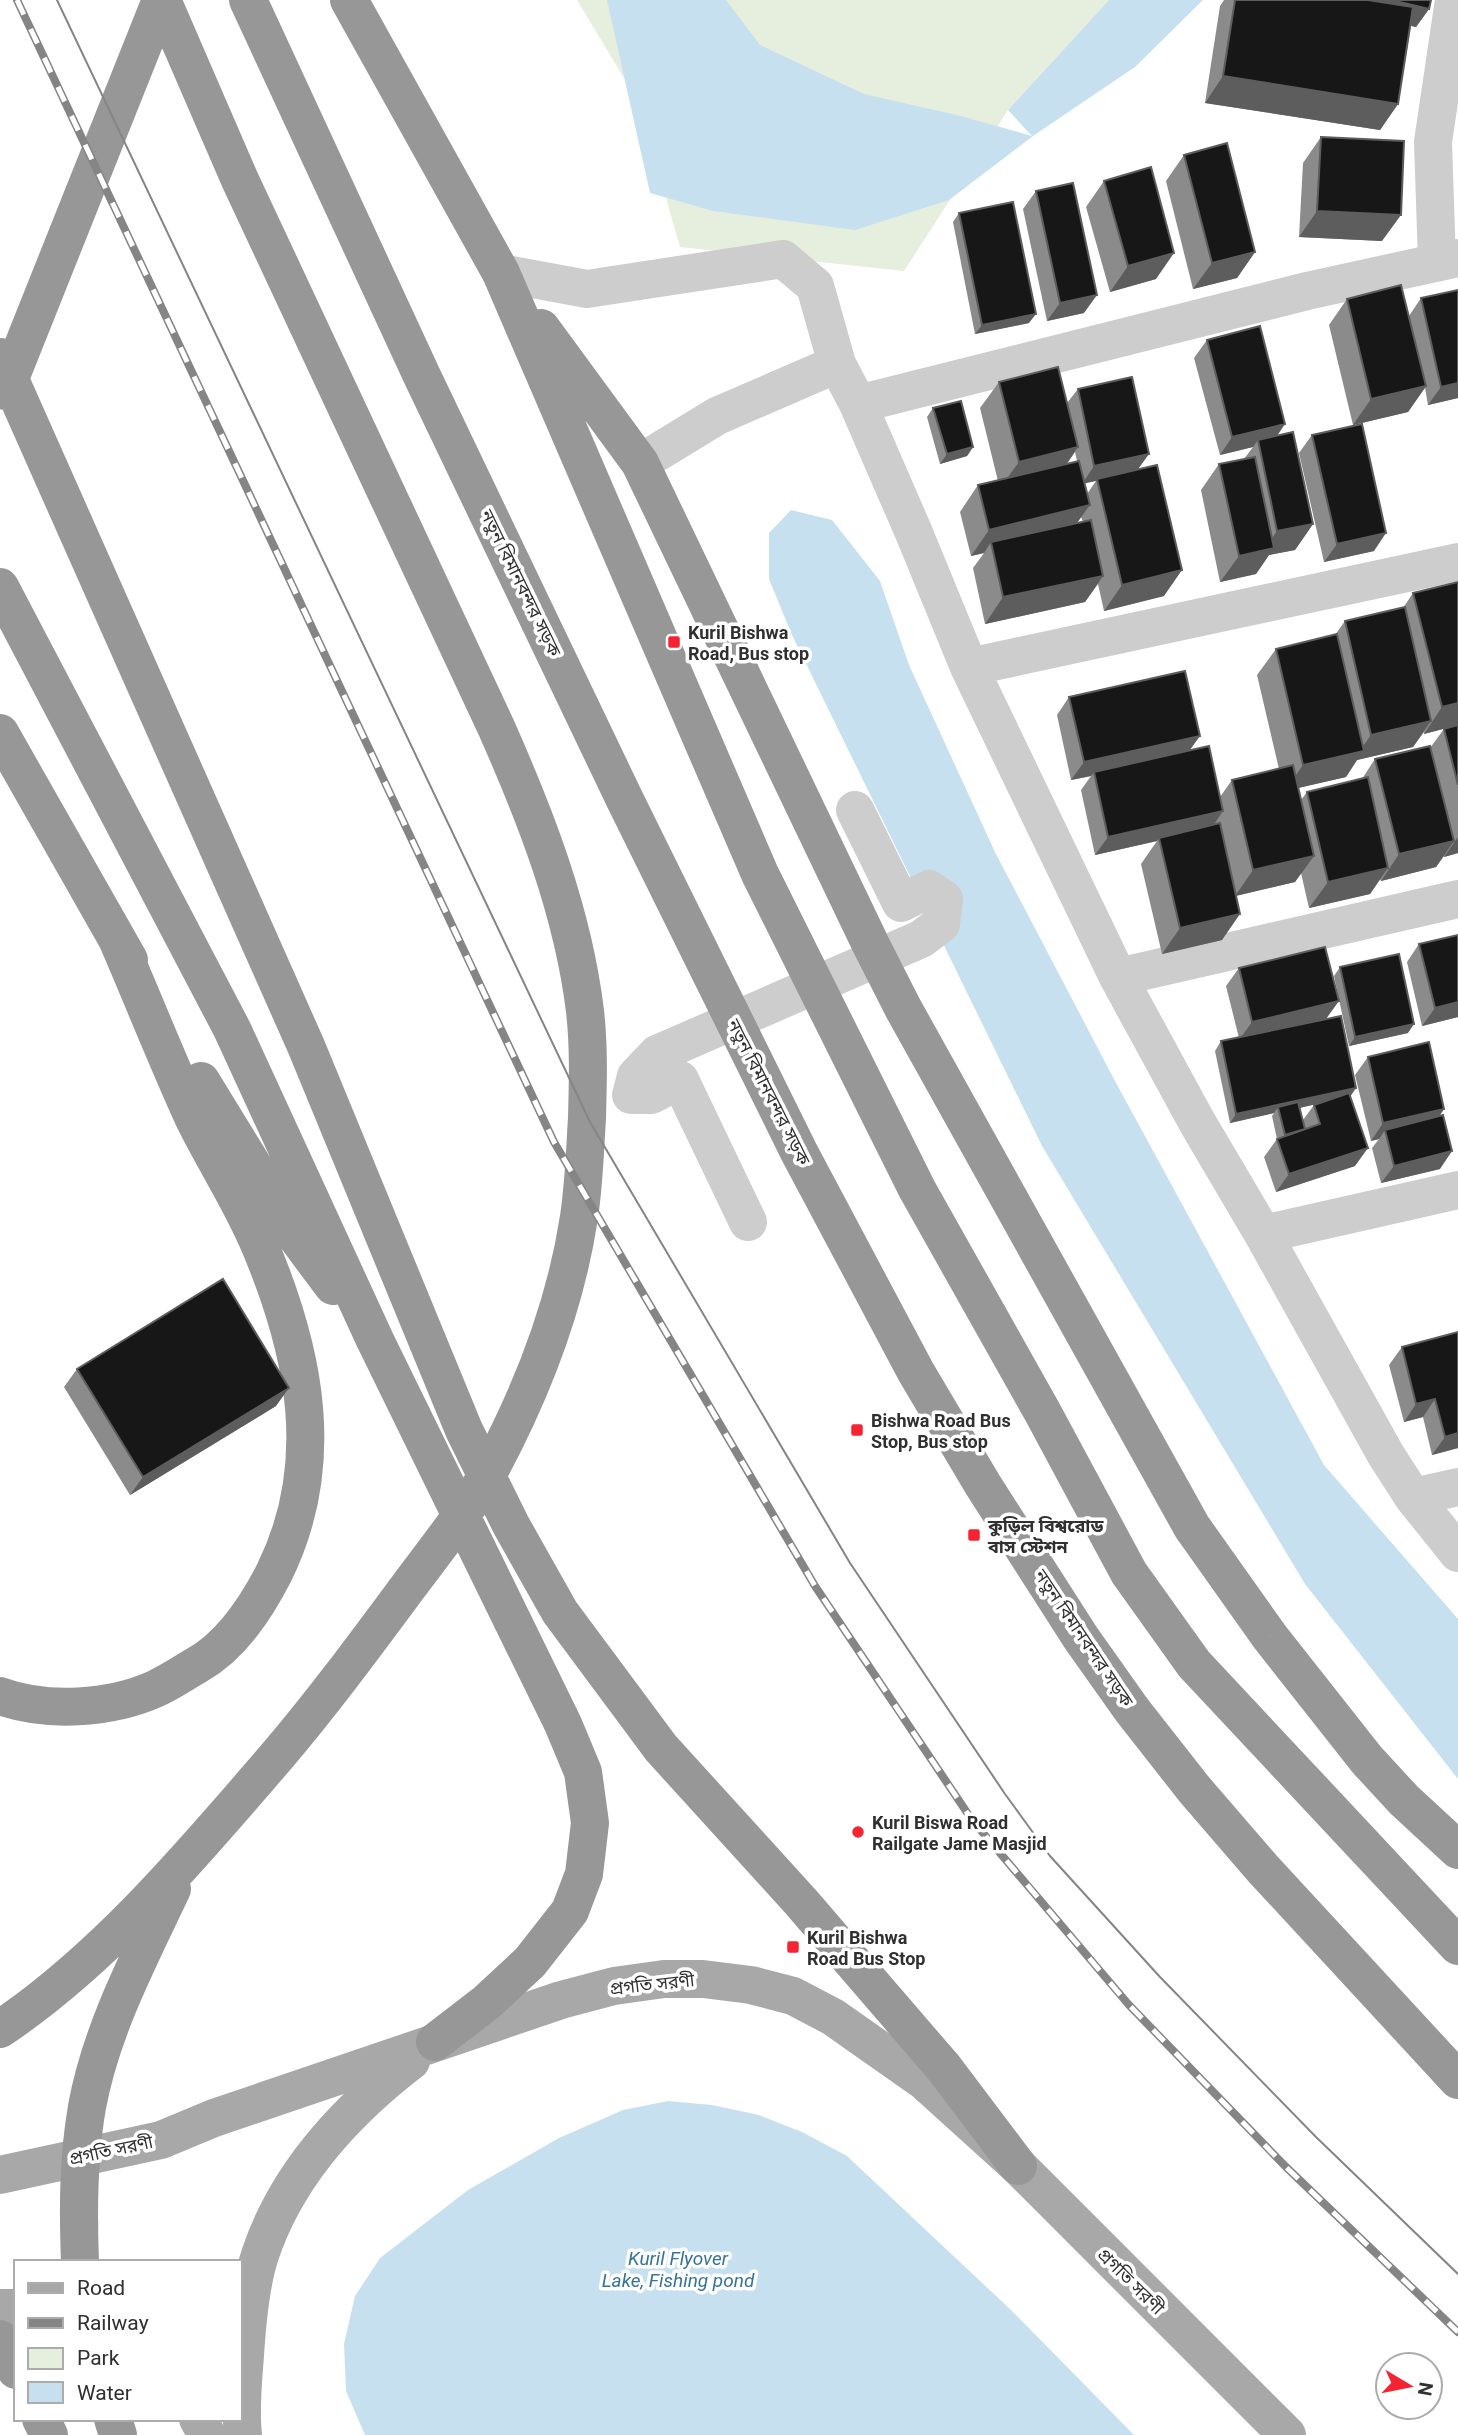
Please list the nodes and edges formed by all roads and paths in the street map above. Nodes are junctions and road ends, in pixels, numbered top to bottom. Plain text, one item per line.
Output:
1 (161, 0) edge
2 (248, 0) edge
3 (349, 0) edge
4 (1454, 0) edge
5 (1448, 260) edge
6 (501, 273) junction
7 (0, 357) edge
8 (837, 365) junction
9 (0, 403) edge
10 (858, 404) junction
11 (640, 463) junction
12 (1458, 562) edge
13 (0, 587) edge
14 (969, 667) junction
15 (0, 733) edge
16 (855, 810) dead end
17 (1458, 900) edge
18 (117, 939) junction
19 (1118, 977) junction
20 (1458, 1190) edge
21 (748, 1222) dead end
22 (1263, 1234) junction
23 (375, 1340) junction
24 (1458, 1487) edge
25 (1413, 1497) junction
26 (1458, 1553) edge
27 (0, 1696) edge
28 (1458, 1850) edge
29 (185, 1862) junction
30 (1458, 1947) edge
31 (0, 2029) edge
32 (435, 2042) junction
33 (1458, 2080) edge
34 (1018, 2166) junction
35 (0, 2175) edge
36 (80, 2260) edge
37 (0, 2339) edge
38 (14, 2365) edge
39 (242, 2404) edge
40 (1287, 2435) edge

1 - 9 highway
1 - 29 highway
2 - 33 highway, নতুন বিমানবন্দর সড়ক
3 - 6 highway
4 - 5 street
5 - 10 street
6 - 8 street
6 - 11 highway
6 - 30 highway
7 - 34 highway
8 - 10 street
8 - 11 street
10 - 14 street
11 - 28 highway
12 - 14 street
13 - 23 highway
14 - 19 street
15 - 18 highway
16 - 21 street
17 - 19 street
18 - 23 highway
18 - 27 highway
19 - 22 street
20 - 22 street
22 - 25 street
23 - 32 highway
24 - 25 street
25 - 26 street
29 - 31 highway
29 - 36 highway
32 - 34 main road, প্রগতি সরণী
32 - 35 main road, প্রগতি সরণী
32 - 39 main road
34 - 40 main road, প্রগতি সরণী
37 - 38 highway

